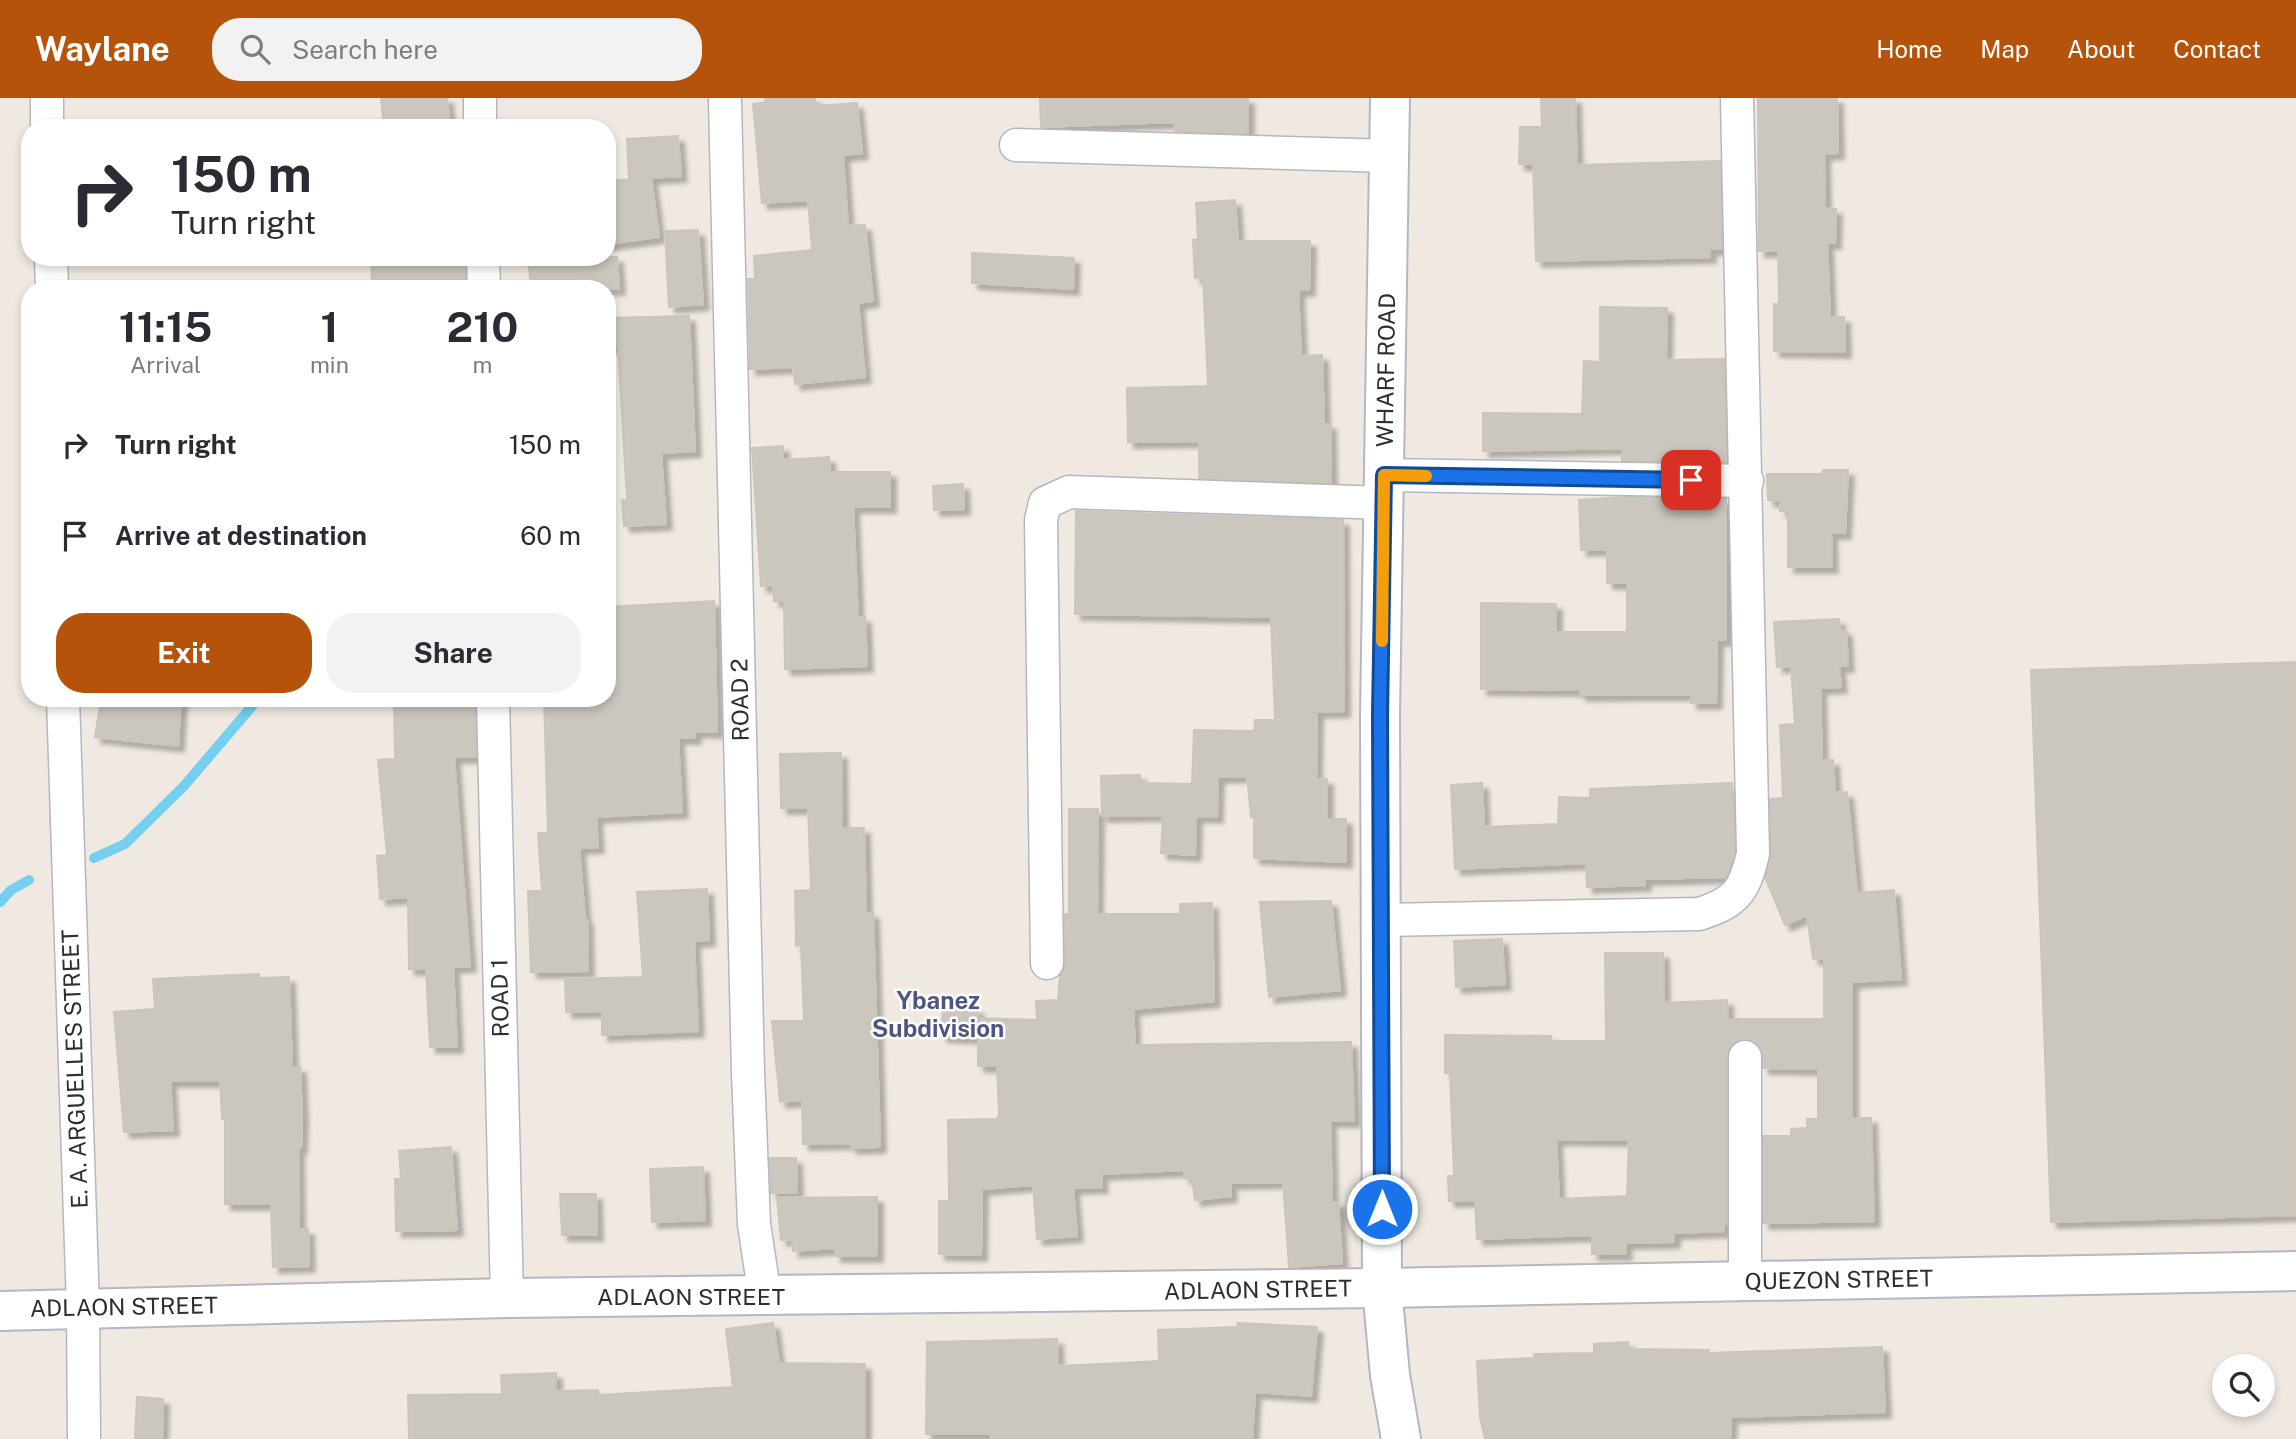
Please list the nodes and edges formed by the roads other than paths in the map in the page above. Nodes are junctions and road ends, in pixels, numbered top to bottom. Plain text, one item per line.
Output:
1 (47, 98) edge
2 (1390, 98) edge
3 (1737, 98) edge
4 (725, 102) dead end
5 (47, 119) edge
6 (1016, 145) dead end
7 (1390, 156) junction
8 (1746, 481) junction
9 (1384, 489) junction
10 (63, 707) edge
11 (494, 707) edge
12 (1382, 920) junction
13 (1046, 963) dead end
14 (1745, 1057) dead end
15 (2296, 1271) edge
16 (1745, 1282) junction
17 (1382, 1288) junction
18 (765, 1297) junction
19 (507, 1298) junction
20 (83, 1308) junction
21 (0, 1311) edge
22 (84, 1439) edge
23 (1401, 1439) edge

1 - 5 street
2 - 7 street, WHARF ROAD
3 - 8 street
4 - 18 street, ROAD 2
6 - 7 street
7 - 9 street, WHARF ROAD
8 - 9 street
8 - 12 street
9 - 12 street, WHARF ROAD
9 - 13 street
10 - 20 street, E. A. ARGUELLES STREET
11 - 19 street, ROAD 1
12 - 17 street, WHARF ROAD
14 - 16 street
15 - 16 street, QUEZON STREET
16 - 17 street, QUEZON STREET
17 - 18 street, ADLAON STREET
17 - 23 street, WHARF ROAD
18 - 19 street, ADLAON STREET
19 - 20 street, ADLAON STREET
20 - 21 street, ADLAON STREET
20 - 22 street, E. A. ARGUELLES STREET

